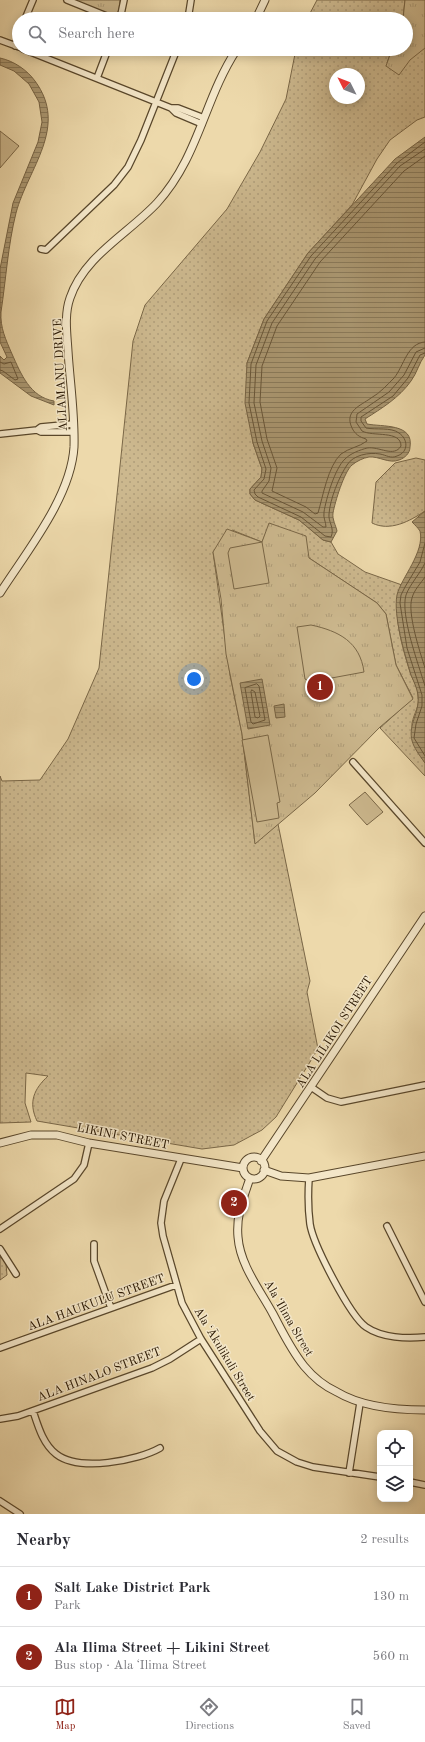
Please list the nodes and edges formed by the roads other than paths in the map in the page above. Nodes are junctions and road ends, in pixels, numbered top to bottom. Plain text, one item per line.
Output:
1 (33, 0) edge
2 (67, 0) edge
3 (124, 0) edge
4 (191, 0) edge
5 (265, 0) edge
6 (28, 12) edge
7 (97, 12) edge
8 (121, 12) edge
9 (189, 12) edge
10 (259, 12) edge
11 (0, 40) edge
12 (12, 44) edge
13 (41, 56) edge
14 (105, 56) edge
15 (174, 56) edge
16 (232, 56) edge
17 (97, 78) junction
18 (156, 102) junction
19 (203, 121) junction
20 (41, 249) dead end
21 (73, 424) junction
22 (37, 430) junction
23 (74, 432) junction
24 (0, 434) edge
25 (0, 592) edge
26 (353, 762) dead end
27 (425, 843) edge
28 (424, 921) edge
29 (425, 1085) edge
30 (311, 1087) junction
31 (0, 1143) edge
32 (88, 1143) junction
33 (425, 1156) edge
34 (181, 1159) junction
35 (261, 1161) junction
36 (243, 1168) junction
37 (264, 1170) junction
38 (250, 1178) junction
39 (309, 1178) junction
40 (387, 1226) dead end
41 (0, 1229) edge
42 (94, 1244) dead end
43 (0, 1249) edge
44 (16, 1274) dead end
45 (176, 1285) junction
46 (425, 1302) edge
47 (111, 1308) junction
48 (425, 1337) edge
49 (201, 1339) junction
50 (0, 1348) edge
51 (360, 1402) junction
52 (425, 1410) edge
53 (33, 1411) junction
54 (0, 1419) edge
55 (160, 1448) dead end
56 (350, 1473) junction
57 (377, 1477) edge
58 (413, 1483) edge
59 (425, 1485) edge
60 (0, 1501) edge
61 (20, 1514) edge

1 - 6 street
2 - 7 street
3 - 8 street
4 - 9 street
5 - 10 street
11 - 12 street
13 - 17 street
14 - 17 street
15 - 18 street
16 - 19 street, ALIAMANU DRIVE
17 - 18 street
18 - 19 street
18 - 20 street
19 - 21 street, ALIAMANU DRIVE
21 - 22 street
21 - 23 street, ALIAMANU DRIVE
22 - 23 street
22 - 24 street
23 - 25 street, ALIAMANU DRIVE
26 - 27 street
28 - 30 street, ALA LILIKOI STREET
29 - 30 street
30 - 35 street, ALA LILIKOI STREET
31 - 32 street, LIKINI STREET
32 - 34 street, LIKINI STREET
32 - 41 street
33 - 39 street
34 - 36 street, LIKINI STREET
34 - 45 street, Ala ʻĀkulikuli Street
35 - 36 street
35 - 37 street
36 - 38 street
37 - 38 street
37 - 39 street
38 - 51 street, Ala ʻIlima Street
39 - 48 street
40 - 46 street
42 - 47 street
43 - 44 street
45 - 47 street, ALA HAUKULU STREET
45 - 49 street, Ala ʻĀkulikuli Street
47 - 50 street, ALA HAUKULU STREET
49 - 53 street, ALA HINALO STREET
49 - 56 street, Ala ʻĀkulikuli Street
51 - 52 street, Ala ʻIlima Street
51 - 56 street
53 - 54 street, ALA HINALO STREET
53 - 55 street
56 - 57 street, Ala ʻĀkulikuli Street
58 - 59 street
60 - 61 street

